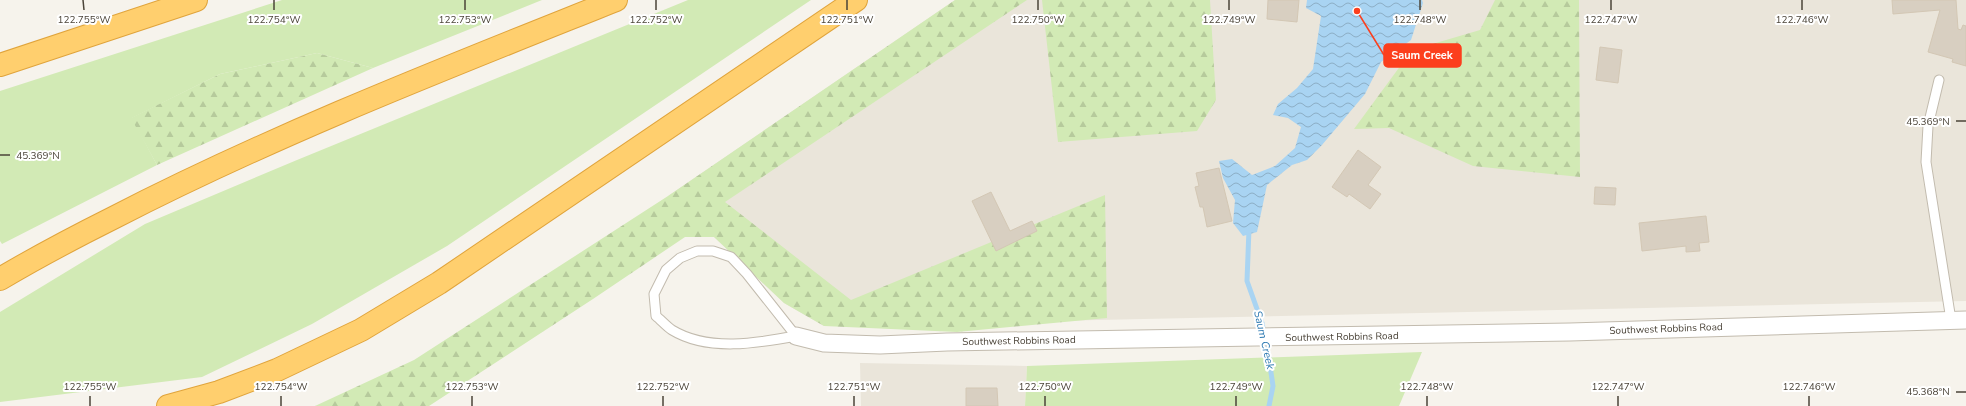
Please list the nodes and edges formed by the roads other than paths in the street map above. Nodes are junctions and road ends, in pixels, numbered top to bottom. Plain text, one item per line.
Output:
1 (196, 0) edge
2 (616, 0) edge
3 (856, 0) edge
4 (0, 66) edge
5 (1939, 80) dead end
6 (0, 279) edge
7 (1959, 320) edge
8 (796, 336) junction
9 (168, 406) edge

1 - 4 highway
2 - 6 highway
3 - 9 highway
5 - 7 lane
7 - 8 street, Southwest Robbins Road
8 - 8 lane, Southwest Robbins Road

